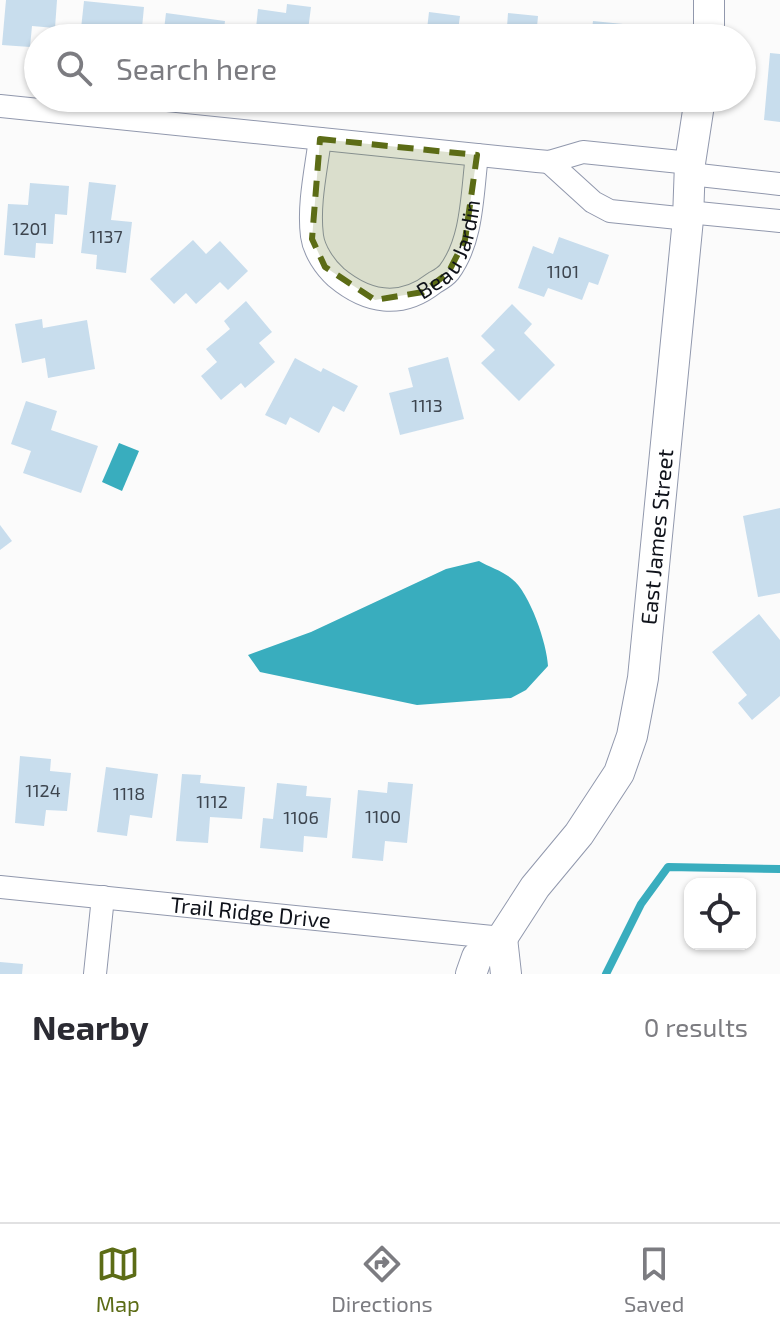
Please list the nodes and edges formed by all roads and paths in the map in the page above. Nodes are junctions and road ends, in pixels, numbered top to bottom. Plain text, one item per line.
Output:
1 (709, 0) edge
2 (709, 24) edge
3 (0, 106) edge
4 (24, 108) edge
5 (58, 112) edge
6 (698, 112) edge
7 (320, 139) junction
8 (477, 155) junction
9 (549, 162) junction
10 (690, 169) junction
11 (780, 184) edge
12 (688, 216) junction
13 (780, 221) edge
14 (0, 887) edge
15 (103, 897) junction
16 (502, 938) junction
17 (95, 974) edge
18 (471, 974) edge
19 (506, 974) edge

1 - 2 street
3 - 4 street
5 - 7 street
6 - 10 street, East James Street
7 - 8 street
7 - 8 street, Beau Jardin
8 - 9 street
9 - 10 street
9 - 12 street
10 - 11 street
10 - 12 street, East James Street
12 - 13 street
12 - 16 street, East James Street
14 - 15 street, Trail Ridge Drive
15 - 16 street, Trail Ridge Drive
15 - 17 street
16 - 18 street, East James Street
16 - 19 street

